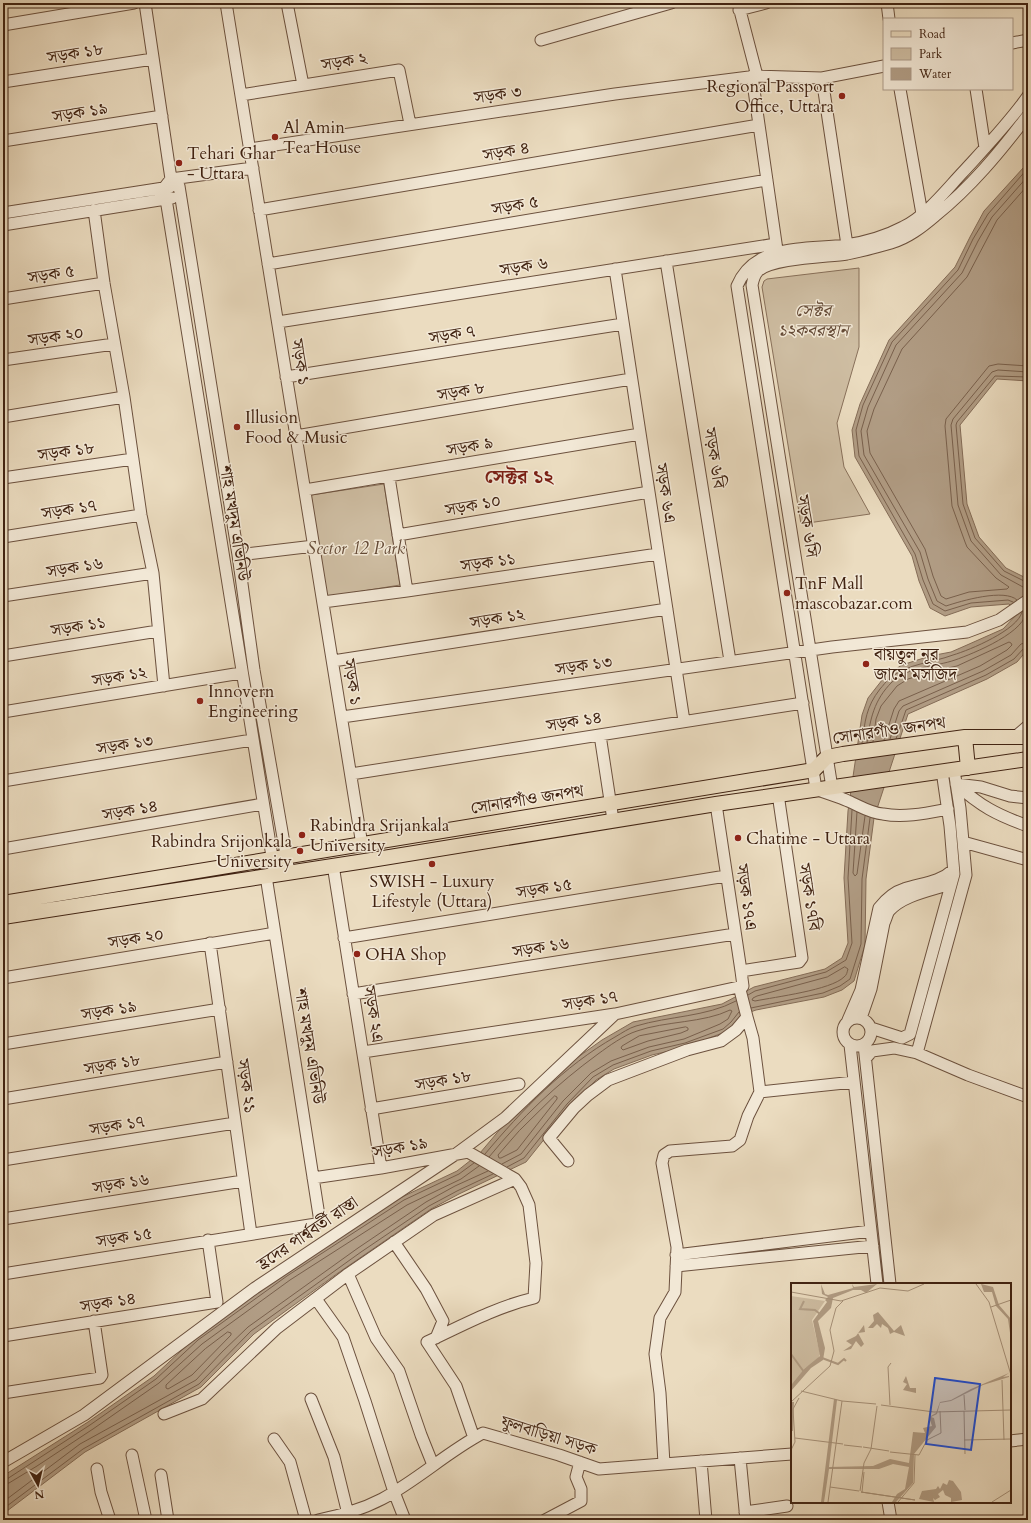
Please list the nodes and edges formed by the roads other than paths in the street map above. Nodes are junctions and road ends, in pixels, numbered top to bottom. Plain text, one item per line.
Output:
1 (134, 3) edge
2 (145, 3) edge
3 (226, 3) edge
4 (287, 3) edge
5 (671, 3) edge
6 (766, 3) edge
7 (887, 3) edge
8 (738, 7) edge
9 (889, 18) edge
10 (3, 25) edge
11 (541, 40) dead end
12 (1028, 40) edge
13 (1013, 43) edge
14 (153, 58) junction
15 (883, 66) edge
16 (754, 76) junction
17 (822, 78) junction
18 (3, 82) edge
19 (303, 85) junction
20 (900, 90) edge
21 (976, 90) edge
22 (241, 94) junction
23 (1028, 96) edge
24 (162, 116) junction
25 (1028, 116) edge
26 (410, 124) junction
27 (759, 125) junction
28 (3, 141) edge
29 (985, 148) junction
30 (249, 149) junction
31 (252, 168) junction
32 (767, 180) junction
33 (172, 190) junction
34 (94, 210) junction
35 (259, 210) junction
36 (3, 213) edge
37 (922, 214) junction
38 (3, 225) edge
39 (847, 244) junction
40 (776, 248) junction
41 (741, 249) junction
42 (666, 260) junction
43 (268, 264) junction
44 (614, 269) junction
45 (751, 274) junction
46 (104, 283) junction
47 (3, 299) edge
48 (278, 322) junction
49 (623, 324) junction
50 (114, 344) junction
51 (205, 352) junction
52 (190, 354) junction
53 (3, 360) edge
54 (286, 377) junction
55 (632, 379) junction
56 (124, 397) junction
57 (770, 399) junction
58 (755, 401) junction
59 (3, 417) edge
60 (640, 434) junction
61 (296, 436) junction
62 (133, 459) junction
63 (389, 477) junction
64 (3, 478) edge
65 (305, 490) junction
66 (649, 492) junction
67 (141, 515) junction
68 (398, 535) junction
69 (3, 537) edge
70 (314, 546) junction
71 (658, 554) junction
72 (238, 555) junction
73 (240, 569) junction
74 (225, 571) junction
75 (153, 572) junction
76 (407, 591) junction
77 (3, 596) edge
78 (1028, 600) edge
79 (323, 602) junction
80 (667, 609) junction
81 (158, 631) junction
82 (810, 650) junction
83 (795, 652) junction
84 (3, 656) edge
85 (333, 661) junction
86 (730, 661) junction
87 (676, 669) junction
88 (241, 673) junction
89 (164, 686) junction
90 (803, 703) junction
91 (261, 710) junction
92 (3, 712) edge
93 (248, 712) junction
94 (342, 717) junction
95 (684, 721) junction
96 (1028, 726) edge
97 (600, 735) junction
98 (965, 737) junction
99 (1014, 738) junction
100 (1028, 738) edge
101 (252, 740) junction
102 (827, 757) junction
103 (1028, 759) edge
104 (968, 768) junction
105 (814, 770) junction
106 (948, 771) junction
107 (351, 774) junction
108 (3, 781) edge
109 (956, 784) junction
110 (816, 789) junction
111 (837, 789) junction
112 (778, 794) junction
113 (1028, 798) edge
114 (263, 804) junction
115 (610, 804) junction
116 (716, 804) junction
117 (948, 809) junction
118 (613, 820) junction
119 (1028, 826) edge
120 (963, 842) junction
121 (362, 845) junction
122 (3, 849) edge
123 (286, 857) junction
124 (272, 859) junction
125 (1028, 860) edge
126 (333, 865) junction
127 (953, 870) junction
128 (289, 872) junction
129 (270, 875) junction
130 (726, 876) junction
131 (151, 879) junction
132 (951, 884) junction
133 (153, 894) junction
134 (3, 903) edge
135 (3, 917) edge
136 (275, 933) junction
137 (735, 934) junction
138 (344, 938) junction
139 (210, 943) junction
140 (741, 971) junction
141 (3, 978) edge
142 (741, 988) junction
143 (353, 994) junction
144 (220, 1009) junction
145 (616, 1014) junction
146 (747, 1016) junction
147 (861, 1018) junction
148 (848, 1020) junction
149 (871, 1028) junction
150 (3, 1044) edge
151 (850, 1045) junction
152 (864, 1045) junction
153 (363, 1052) junction
154 (917, 1053) junction
155 (866, 1058) junction
156 (227, 1062) junction
157 (854, 1082) junction
158 (519, 1084) dead end
159 (760, 1092) junction
160 (1028, 1097) edge
161 (3, 1099) edge
162 (372, 1109) junction
163 (235, 1123) junction
164 (456, 1154) junction
165 (3, 1160) edge
166 (568, 1161) dead end
167 (381, 1168) junction
168 (313, 1178) junction
169 (515, 1179) junction
170 (244, 1180) junction
171 (3, 1220) edge
172 (320, 1222) joint
173 (871, 1231) junction
174 (251, 1234) junction
175 (208, 1240) junction
176 (394, 1242) junction
177 (873, 1246) junction
178 (676, 1260) junction
179 (3, 1274) edge
180 (348, 1274) junction
181 (877, 1283) edge
182 (890, 1283) edge
183 (316, 1299) junction
184 (94, 1321) junction
185 (3, 1336) edge
186 (436, 1338) junction
187 (3, 1393) edge
188 (311, 1399) dead end
189 (164, 1414) dead end
190 (274, 1438) dead end
191 (474, 1438) junction
192 (1028, 1439) edge
193 (1011, 1441) edge
194 (791, 1454) edge
195 (132, 1455) dead end
196 (740, 1458) junction
197 (701, 1461) junction
198 (3, 1462) edge
199 (580, 1462) junction
200 (664, 1464) junction
201 (433, 1465) junction
202 (97, 1469) dead end
203 (161, 1475) dead end
204 (394, 1492) junction
205 (888, 1503) edge
206 (787, 1506) dead end
207 (348, 1514) junction
208 (746, 1516) edge
209 (110, 1520) edge
210 (146, 1520) edge
211 (168, 1520) edge
212 (306, 1520) edge
213 (318, 1520) edge
214 (405, 1520) edge
215 (545, 1520) edge
216 (706, 1520) edge
217 (891, 1520) edge

1 - 10 street
2 - 14 street, শাহ মখদুম এভিনিউ
3 - 22 street, সড়ক ১
4 - 19 street
5 - 11 street
6 - 8 street
7 - 9 street
8 - 16 street
12 - 13 street
14 - 18 street, সড়ক ১৮
14 - 24 street, শাহ মখদুম এভিনিউ
15 - 17 street, সড়ক ৩
16 - 17 street, সড়ক ৩
16 - 26 street, সড়ক ৩
16 - 27 street
17 - 39 street
19 - 22 street, সড়ক ২
19 - 26 street, সড়ক ২
20 - 37 street
21 - 29 street
22 - 30 street, সড়ক ১
23 - 29 street
24 - 28 street, সড়ক ১৯
24 - 33 street, শাহ মখদুম এভিনিউ
25 - 45 street
26 - 30 street, সড়ক ৩
27 - 32 street
27 - 35 street, সড়ক ৪
29 - 37 street
30 - 31 street, সড়ক ১
31 - 33 street
31 - 35 street, সড়ক ১
32 - 40 street
32 - 43 street, সড়ক ৫
33 - 34 street
33 - 36 street
33 - 51 street, শাহ মখদুম এভিনিউ
33 - 52 street, শাহ মখদুম এভিনিউ
34 - 38 street
34 - 46 street
35 - 43 street, সড়ক ১
37 - 39 street
39 - 40 street
40 - 41 street, সড়ক ৬
40 - 45 street
41 - 42 street, সড়ক ৬
41 - 45 street
42 - 44 street, সড়ক ৬
42 - 86 street, সড়ক ৬বি
43 - 48 street, সড়ক ১
44 - 48 street, সড়ক ৬
44 - 49 street, সড়ক ৬এ
45 - 57 street, সড়ক ৬সি
45 - 58 street, সড়ক ৬সি
46 - 47 street, সড়ক ৫
46 - 50 street
48 - 54 street, সড়ক ১
49 - 54 street, সড়ক ৭
49 - 55 street, সড়ক ৬এ
50 - 53 street, সড়ক ২০
50 - 56 street
51 - 52 street
51 - 72 street, শাহ মখদুম এভিনিউ
52 - 74 street, শাহ মখদুম এভিনিউ
54 - 61 street, সড়ক ১
55 - 60 street, সড়ক ৬এ
55 - 61 street, সড়ক ৮
56 - 59 street
56 - 62 street
57 - 58 street
57 - 82 street, সড়ক ৬সি
58 - 83 street, সড়ক ৬সি
60 - 63 street, সড়ক ৯
60 - 66 street, সড়ক ৬এ
61 - 65 street, সড়ক ১
62 - 64 street, সড়ক ১৮
62 - 67 street
63 - 65 street, সড়ক ৯
63 - 68 street
65 - 70 street, সড়ক ১
66 - 68 street, সড়ক ১০
66 - 71 street, সড়ক ৬এ
67 - 69 street, সড়ক ১৭
67 - 75 street
68 - 76 street
70 - 72 street
70 - 79 street, সড়ক ১
71 - 76 street, সড়ক ১১
71 - 80 street, সড়ক ৬এ
72 - 73 street, শাহ মখদুম এভিনিউ
73 - 74 street
73 - 91 street, শাহ মখদুম এভিনিউ
74 - 88 street, শাহ মখদুম এভিনিউ
75 - 77 street, সড়ক ১৬
75 - 81 street
76 - 79 street, সড়ক ১১
78 - 82 street, সড়ক ১৩
79 - 85 street, সড়ক ১
80 - 85 street, সড়ক ১২
80 - 87 street, সড়ক ৬এ
81 - 84 street, সড়ক ১১
81 - 89 street
82 - 83 street, সড়ক ১৩
82 - 102 street, সড়ক ৬সি
83 - 86 street, সড়ক ১৩
83 - 90 street, সড়ক ৬সি
85 - 94 street, সড়ক ১
86 - 87 street, সড়ক ১৩
87 - 94 street, সড়ক ১৩
87 - 95 street, সড়ক ৬এ
88 - 89 street, সড়ক ১২
88 - 93 street, শাহ মখদুম এভিনিউ
89 - 92 street, সড়ক ১২
90 - 95 street, সড়ক ১৪
90 - 105 street, সড়ক ৬সি
91 - 93 street
91 - 123 street, শাহ মখদুম এভিনিউ
93 - 101 street, শাহ মখদুম এভিনিউ
94 - 107 street, সড়ক ১
95 - 97 street, সড়ক ১৪
96 - 99 street
97 - 107 street, সড়ক ১৪
97 - 115 street
98 - 99 main road, সোনারগাঁও জনপথ
98 - 102 main road, সোনারগাঁও জনপথ
98 - 104 main road
99 - 100 main road, সোনারগাঁও জনপথ
101 - 108 street, সড়ক ১৩
101 - 114 street, শাহ মখদুম এভিনিউ
102 - 105 main road, সোনারগাঁও জনপথ
102 - 111 street, সড়ক ৬সি
103 - 104 main road, সোনারগাঁও জনপথ
104 - 106 main road, সোনারগাঁও জনপথ
105 - 110 street, সড়ক ৬সি
105 - 115 main road, সোনারগাঁও জনপথ
106 - 109 street
106 - 111 main road, সোনারগাঁও জনপথ
106 - 117 street
107 - 121 street, সড়ক ১
109 - 113 street
109 - 119 street
109 - 120 street
110 - 111 main road, সোনারগাঁও জনপথ
110 - 112 main road, সোনারগাঁও জনপথ
111 - 117 street
112 - 116 main road, সোনারগাঁও জনপথ
112 - 140 street, সড়ক ১৭বি
114 - 122 street, সড়ক ১৪
114 - 124 street, শাহ মখদুম এভিনিউ
115 - 118 street
115 - 121 main road, সোনারগাঁও জনপথ
116 - 118 main road, সোনারগাঁও জনপথ
116 - 130 street, সড়ক ১৭এ
117 - 127 street
118 - 126 main road, সোনারগাঁও জনপথ
120 - 125 street
120 - 154 street
121 - 123 main road, সোনারগাঁও জনপথ
123 - 124 main road, সোনারগাঁও জনপথ
123 - 128 street, শাহ মখদুম এভিনিউ
124 - 129 street, শাহ মখদুম এভিনিউ
124 - 131 main road, সোনারগাঁও জনপথ
126 - 128 main road, সোনারগাঁও জনপথ
126 - 138 street, সড়ক ২এ
127 - 132 street
127 - 148 street
128 - 129 main road, সোনারগাঁও জনপথ
129 - 133 main road, সোনারগাঁও জনপথ
129 - 136 street, শাহ মখদুম এভিনিউ
130 - 137 street, সড়ক ১৭এ
130 - 138 street, সড়ক ১৫
131 - 133 main road
131 - 134 main road, সোনারগাঁও জনপথ
132 - 147 street
132 - 149 street
133 - 135 main road, সোনারগাঁও জনপথ
136 - 139 street, সড়ক ২০
136 - 168 street, শাহ মখদুম এভিনিউ
137 - 140 street, সড়ক ১৭এ
137 - 143 street, সড়ক ১৬
138 - 143 street, সড়ক ২এ
139 - 141 street, সড়ক ২০
139 - 144 street, সড়ক ২১
140 - 142 street
142 - 145 street, সড়ক ১৭
142 - 146 street
143 - 153 street, সড়ক ২এ
144 - 150 street, সড়ক ১৯
144 - 156 street, সড়ক ২১
145 - 153 street, সড়ক ১৭
145 - 164 street, হ্রদের পার্শ্ববর্তী রাস্তা
146 - 159 street
146 - 166 street
147 - 148 street
147 - 149 street
148 - 151 street
149 - 152 street
151 - 152 street
151 - 157 street
152 - 155 street
153 - 162 street, সড়ক ২এ
154 - 155 street
154 - 160 street
155 - 182 street
156 - 161 street, সড়ক ১৮
156 - 163 street, সড়ক ২১
157 - 159 street
157 - 173 street
158 - 162 street, সড়ক ১৮
159 - 178 street
162 - 167 street, সড়ক ২এ
163 - 165 street, সড়ক ১৭
163 - 170 street, সড়ক ২১
164 - 167 street, সড়ক ১৯
164 - 169 street, সড়ক ১৯
164 - 198 street, হ্রদের পার্শ্ববর্তী রাস্তা
167 - 168 street, সড়ক ১৯
168 - 172 street, শাহ মখদুম এভিনিউ
169 - 176 street
169 - 186 street
170 - 171 street, সড়ক ১৬
170 - 174 street, সড়ক ২১
172 - 174 street, সড়ক ১৫
173 - 177 street
173 - 178 street
174 - 175 street, সড়ক ১৫
175 - 179 street, সড়ক ১৫
175 - 184 street, সড়ক ১৪
176 - 180 street
176 - 186 street
177 - 178 street
177 - 181 street
178 - 200 street
180 - 183 street
180 - 201 street
183 - 189 street
183 - 204 street
184 - 185 street, সড়ক ১৪
184 - 187 street
186 - 191 street
188 - 207 street
190 - 212 street
191 - 199 street, ফুলবাড়িয়া সড়ক
191 - 201 street, ফুলবাড়িয়া সড়ক
192 - 193 street
194 - 196 street, ফুলবাড়িয়া সড়ক
195 - 210 street
196 - 197 street, ফুলবাড়িয়া সড়ক
196 - 208 street
197 - 200 street, ফুলবাড়িয়া সড়ক
197 - 216 street
199 - 200 street, ফুলবাড়িয়া সড়ক
199 - 215 street
201 - 204 street, ফুলবাড়িয়া সড়ক
202 - 209 street
203 - 211 street
204 - 207 street, ফুলবাড়িয়া সড়ক
204 - 214 street
205 - 217 street
206 - 208 street
207 - 213 street, ফুলবাড়িয়া সড়ক

